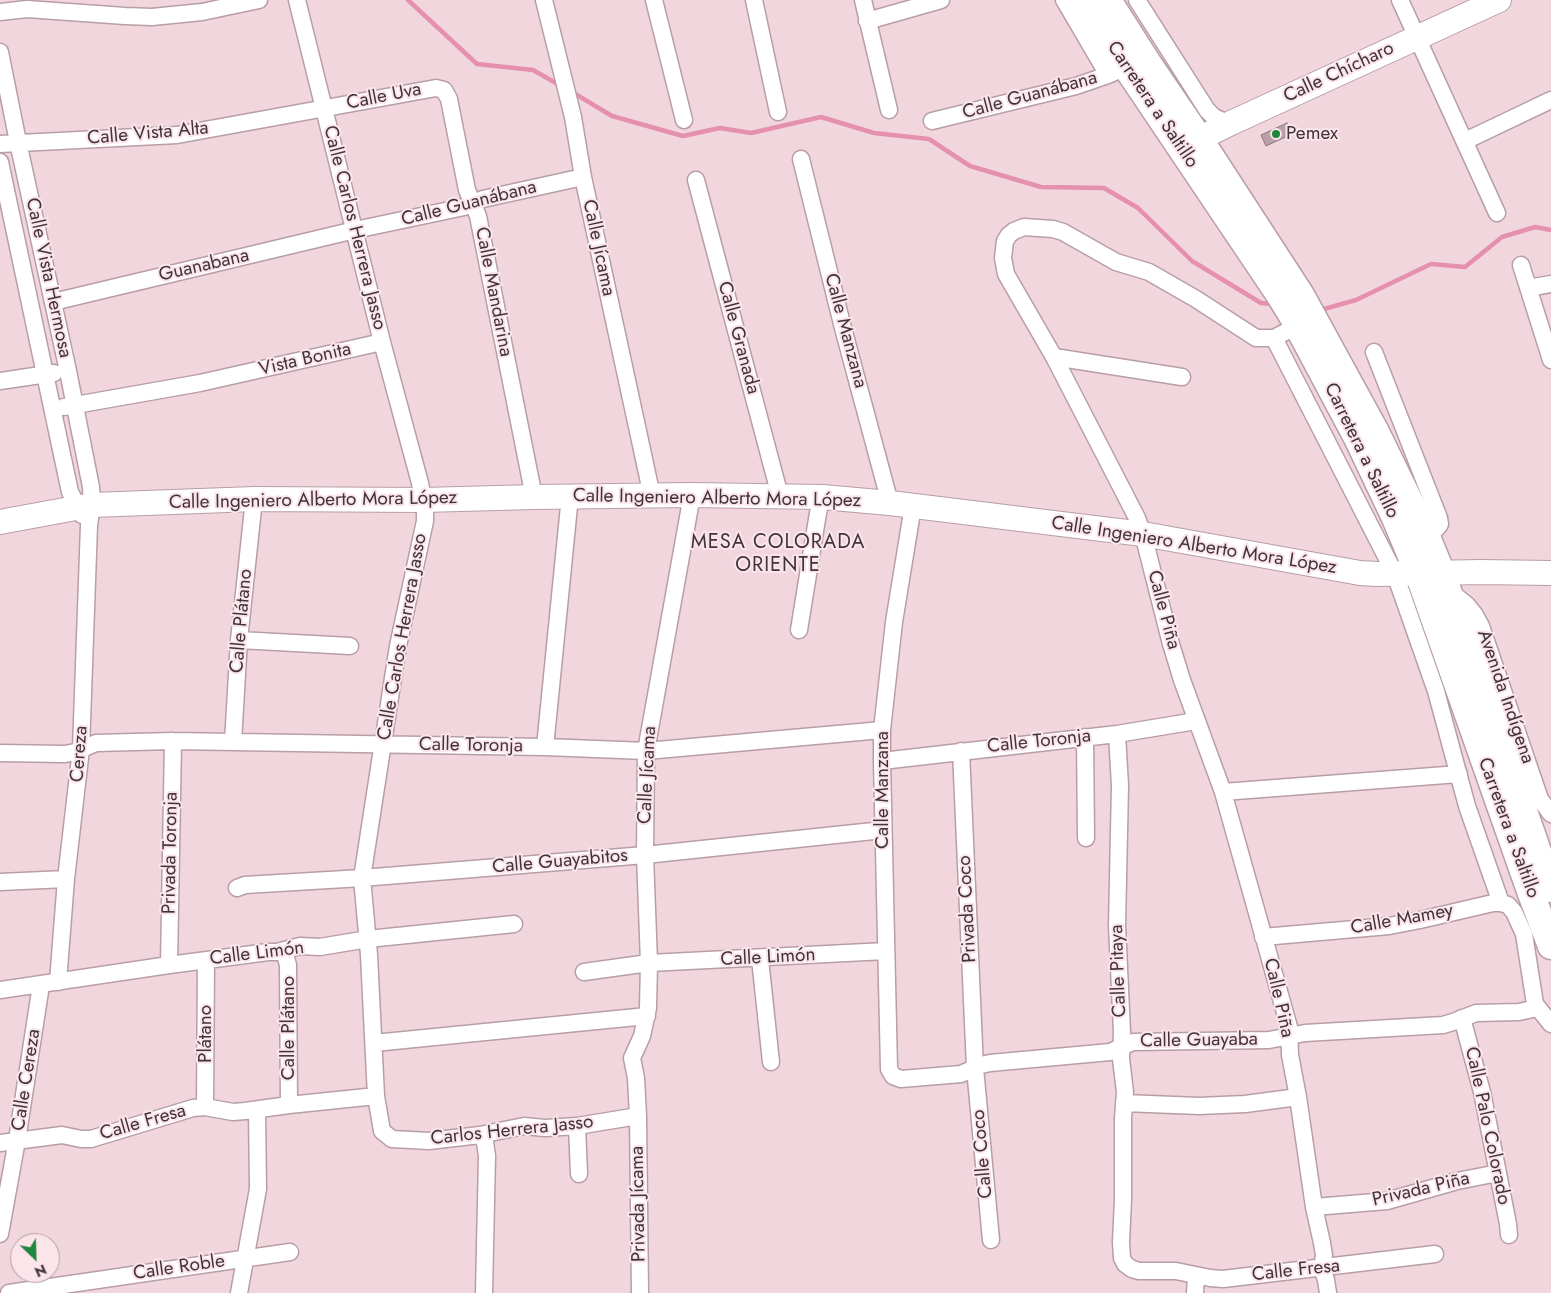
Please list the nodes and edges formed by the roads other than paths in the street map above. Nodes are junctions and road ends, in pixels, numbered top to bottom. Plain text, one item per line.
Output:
1 (259, 0) edge
2 (297, 0) edge
3 (544, 0) edge
4 (654, 0) edge
5 (754, 0) edge
6 (863, 0) edge
7 (941, 0) edge
8 (1064, 0) edge
9 (1084, 0) edge
10 (1108, 0) edge
11 (1136, 0) edge
12 (1400, 0) edge
13 (1499, 0) edge
14 (0, 12) edge
15 (867, 21) junction
16 (1417, 37) junction
17 (0, 52) edge
18 (1117, 71) junction
19 (444, 90) joint
20 (1551, 100) edge
21 (324, 108) junction
22 (889, 110) dead end
23 (778, 112) dead end
24 (684, 120) dead end
25 (932, 121) dead end
26 (1231, 123) junction
27 (1465, 141) junction
28 (18, 142) junction
29 (1190, 143) junction
30 (0, 144) edge
31 (801, 159) dead end
32 (0, 162) edge
33 (583, 177) junction
34 (696, 180) dead end
35 (473, 203) junction
36 (1497, 213) dead end
37 (355, 230) junction
38 (1521, 265) dead end
39 (1551, 284) edge
40 (1528, 288) junction
41 (54, 302) junction
42 (1297, 311) junction
43 (1274, 338) junction
44 (382, 342) junction
45 (1374, 352) dead end
46 (1054, 357) junction
47 (1551, 360) edge
48 (68, 371) junction
49 (45, 374) junction
50 (1182, 377) dead end
51 (0, 381) edge
52 (75, 405) junction
53 (52, 409) junction
54 (692, 495) junction
55 (570, 496) junction
56 (652, 496) junction
57 (780, 496) junction
58 (534, 497) junction
59 (822, 497) junction
60 (254, 499) junction
61 (423, 500) junction
62 (902, 504) junction
63 (86, 513) junction
64 (0, 522) edge
65 (1143, 534) junction
66 (1427, 537) junction
67 (1551, 573) edge
68 (1425, 577) junction
69 (799, 630) dead end
70 (239, 640) junction
71 (350, 646) dead end
72 (1196, 721) junction
73 (882, 730) junction
74 (1117, 734) junction
75 (1085, 738) junction
76 (173, 741) junction
77 (233, 742) junction
78 (383, 745) junction
79 (545, 747) junction
80 (81, 749) junction
81 (646, 751) junction
82 (961, 751) junction
83 (0, 753) edge
84 (882, 761) junction
85 (1459, 774) junction
86 (1223, 792) junction
87 (1551, 813) edge
88 (883, 830) junction
89 (1086, 838) dead end
90 (645, 855) junction
91 (362, 878) junction
92 (66, 879) junction
93 (0, 882) edge
94 (237, 888) dead end
95 (1551, 889) edge
96 (1501, 903) junction
97 (514, 924) dead end
98 (1539, 935) edge
99 (1263, 937) junction
100 (368, 939) junction
101 (284, 951) junction
102 (886, 951) junction
103 (760, 958) junction
104 (206, 960) junction
105 (650, 963) junction
106 (169, 965) junction
107 (584, 972) dead end
108 (58, 982) junction
109 (41, 985) junction
110 (0, 990) edge
111 (1537, 1008) junction
112 (647, 1016) junction
113 (1462, 1018) junction
114 (1551, 1024) edge
115 (1290, 1036) junction
116 (374, 1043) junction
117 (1121, 1047) junction
118 (771, 1062) dead end
119 (975, 1068) junction
120 (893, 1076) joint
121 (376, 1096) junction
122 (1298, 1097) junction
123 (1124, 1103) junction
124 (289, 1105) junction
125 (205, 1107) junction
126 (257, 1110) junction
127 (638, 1116) junction
128 (577, 1126) junction
129 (386, 1135) joint
130 (480, 1135) junction
131 (17, 1140) junction
132 (0, 1143) edge
133 (1498, 1173) junction
134 (579, 1174) dead end
135 (1314, 1207) junction
136 (0, 1234) edge
137 (1509, 1235) dead end
138 (991, 1240) dead end
139 (290, 1252) dead end
140 (1435, 1254) dead end
141 (246, 1258) junction
142 (1127, 1267) joint
143 (1322, 1268) junction
144 (1196, 1276) junction
145 (8, 1293) edge
146 (239, 1293) edge
147 (484, 1293) edge
148 (640, 1293) edge
149 (1195, 1293) edge
150 (1328, 1293) edge

1 - 14 street
2 - 21 street, Calle Carlos Herrera Jasso
3 - 33 street, Calle Jícama
4 - 24 street
5 - 23 street
6 - 15 street
7 - 15 street
8 - 18 street
9 - 18 main road, Carretera a Saltillo
10 - 29 main road, Carretera a Saltillo
11 - 26 street
12 - 16 street
13 - 16 street, Calle Chícharo
15 - 22 street
16 - 26 street, Calle Chícharo
16 - 27 street
17 - 28 street, Calle Vista Hermosa
18 - 25 street, Calle Guanábana
18 - 29 main road, Carretera a Saltillo
19 - 21 street, Calle Uva
19 - 35 street, Calle Mandarina
20 - 27 street
21 - 28 street, Calle Vista Alta
21 - 37 street, Calle Carlos Herrera Jasso
26 - 29 street, Calle Chícharo
27 - 36 street
28 - 30 street, Calle Vista Alta
28 - 41 street, Calle Vista Hermosa
29 - 42 main road, Carretera a Saltillo
31 - 62 street, Calle Manzana
32 - 49 street, Calle Vista Hermosa
33 - 35 street, Calle Guanábana
33 - 56 street, Calle Jícama
34 - 57 street, Calle Granada
35 - 37 street, Calle Guanábana
35 - 58 street, Calle Mandarina
37 - 41 street, Guanabana
37 - 44 street, Calle Carlos Herrera Jasso
38 - 40 street
39 - 40 street
40 - 47 street
41 - 48 street, Calle Vista Hermosa
42 - 43 street
42 - 66 main road, Carretera a Saltillo
42 - 68 main road, Carretera a Saltillo
43 - 46 street, Calle Piña
43 - 68 street
44 - 52 street, Vista Bonita
44 - 61 street, Calle Carlos Herrera Jasso
45 - 66 street
46 - 50 street
46 - 65 street, Calle Piña
48 - 49 street
48 - 52 street, Calle Vista Hermosa
49 - 51 street
49 - 53 street, Calle Vista Hermosa
52 - 53 street, Vista Bonita
52 - 63 street, Calle Vista Hermosa
53 - 63 street, Calle Vista Hermosa
54 - 56 street, Calle Ingeniero Alberto Mora López
54 - 57 street, Calle Ingeniero Alberto Mora López
54 - 81 street, Calle Jícama
55 - 56 street, Calle Ingeniero Alberto Mora López
55 - 58 street, Calle Ingeniero Alberto Mora López
55 - 79 street
57 - 59 street, Calle Ingeniero Alberto Mora López
58 - 61 street, Calle Ingeniero Alberto Mora López
59 - 62 street, Calle Ingeniero Alberto Mora López
59 - 69 street
60 - 61 street, Calle Ingeniero Alberto Mora López
60 - 63 street, Calle Ingeniero Alberto Mora López
60 - 70 street, Calle Plátano
61 - 78 street, Calle Carlos Herrera Jasso
62 - 65 street, Calle Ingeniero Alberto Mora López
62 - 73 street, Calle Manzana
63 - 64 street, Calle Ingeniero Alberto Mora López
63 - 80 street, Cereza
65 - 68 street, Calle Ingeniero Alberto Mora López
65 - 72 street, Calle Piña
66 - 68 main road, Carretera a Saltillo
67 - 68 street, Calle Ingeniero Alberto Mora López
68 - 85 street
68 - 87 street, Avenida Indígena
68 - 95 main road, Carretera a Saltillo
68 - 98 main road, Carretera a Saltillo
70 - 71 street
70 - 77 street, Calle Plátano
72 - 74 street, Calle Toronja
72 - 86 street, Calle Piña
73 - 81 street, Calle Toronja
73 - 84 street, Calle Manzana
74 - 75 street, Calle Toronja
74 - 117 street, Calle Pitaya
75 - 82 street, Calle Toronja
75 - 89 street
76 - 77 street, Calle Toronja
76 - 80 street, Calle Toronja
76 - 106 street, Privada Toronja
77 - 78 street, Calle Toronja
78 - 79 street, Calle Toronja
78 - 91 street, Calle Carlos Herrera Jasso
79 - 81 street, Calle Toronja
80 - 83 street, Calle Toronja
80 - 92 street, Cereza
81 - 90 street, Calle Jícama
82 - 84 street, Calle Toronja
82 - 119 street, Privada Coco
84 - 88 street, Calle Manzana
85 - 86 street
85 - 96 street
86 - 99 street, Calle Piña
88 - 90 street, Calle Guayabitos
88 - 102 street, Calle Manzana
90 - 91 street, Calle Guayabitos
90 - 105 street, Calle Jícama
91 - 94 street, Calle Guayabitos
91 - 100 street, Calle Carlos Herrera Jasso
92 - 93 street
92 - 108 street, Cereza
96 - 98 street
96 - 99 street, Calle Mamey
97 - 100 street, Calle Limón
98 - 111 street
99 - 115 street, Calle Piña
100 - 101 street, Calle Limón
100 - 116 street, Calle Carlos Herrera Jasso
101 - 104 street, Calle Limón
101 - 124 street, Calle Plátano
102 - 103 street, Calle Limón
102 - 120 street, Calle Manzana
103 - 105 street, Calle Limón
103 - 118 street
104 - 106 street, Calle Limón
104 - 125 street, Plátano
105 - 107 street, Calle Limón
105 - 112 street, Calle Jícama
106 - 108 street, Calle Limón
108 - 109 street, Calle Limón
109 - 110 street, Calle Limón
109 - 131 street, Calle Cereza
111 - 113 street, Calle Guayaba
111 - 114 street
112 - 116 street
112 - 127 street, Calle Jícama
113 - 115 street, Calle Guayaba
113 - 133 street, Calle Palo Colorado
115 - 117 street, Calle Guayaba
115 - 122 street, Calle Piña
116 - 121 street, Calle Carlos Herrera Jasso
117 - 119 street, Calle Guayaba
117 - 123 street, Calle Pitaya
119 - 120 street, Calle Guayaba
119 - 138 street, Calle Coco
121 - 124 street, Calle Fresa
121 - 129 street, Calle Carlos Herrera Jasso
122 - 123 street
122 - 135 street, Calle Piña
123 - 142 street, Calle Pitaya
124 - 126 street, Calle Fresa
125 - 126 street, Calle Fresa
125 - 131 street, Calle Fresa
126 - 141 street
127 - 128 street, Carlos Herrera Jasso
127 - 148 street, Privada Jícama
128 - 130 street, Carlos Herrera Jasso
128 - 134 street
129 - 130 street, Carlos Herrera Jasso
130 - 147 street
131 - 132 street, Calle Fresa
131 - 136 street, Calle Cereza
133 - 135 street, Privada Piña
133 - 137 street, Calle Palo Colorado
135 - 143 street, Calle Piña
139 - 141 street, Calle Roble
140 - 143 street, Calle Fresa
141 - 145 street, Calle Roble
141 - 146 street
142 - 144 street, Calle Fresa
143 - 144 street, Calle Fresa
143 - 150 street, Calle Piña
144 - 149 street

